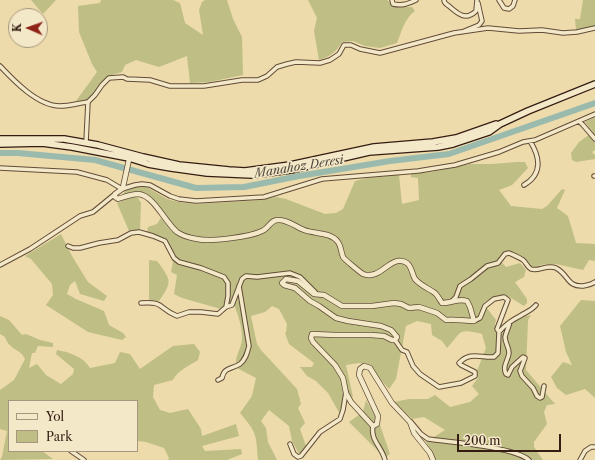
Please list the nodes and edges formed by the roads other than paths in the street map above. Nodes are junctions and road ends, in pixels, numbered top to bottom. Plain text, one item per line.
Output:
1 (392, 0) edge
2 (416, 0) edge
3 (444, 0) edge
4 (477, 0) edge
5 (499, 0) edge
6 (515, 0) edge
7 (595, 28) edge
8 (462, 33) junction
9 (0, 66) edge
10 (595, 84) edge
11 (88, 102) junction
12 (595, 114) edge
13 (579, 122) junction
14 (0, 139) edge
15 (595, 139) edge
16 (530, 141) junction
17 (86, 142) junction
18 (0, 144) edge
19 (129, 158) junction
20 (0, 168) edge
21 (524, 185) dead end
22 (123, 188) junction
23 (115, 194) junction
24 (68, 246) dead end
25 (0, 265) edge
26 (595, 282) edge
27 (239, 285) junction
28 (319, 295) junction
29 (452, 302) junction
30 (141, 304) dead end
31 (536, 305) dead end
32 (226, 307) junction
33 (474, 321) junction
34 (510, 322) junction
35 (499, 332) junction
36 (396, 340) junction
37 (218, 380) dead end
38 (544, 386) dead end
39 (346, 391) junction
40 (410, 422) junction
41 (373, 426) junction
42 (290, 444) dead end
43 (595, 447) edge
44 (72, 452) edge
45 (84, 460) edge
46 (385, 460) edge
47 (433, 460) edge
48 (529, 460) edge
49 (580, 460) edge

1 - 2 street
3 - 4 street
4 - 8 street
5 - 6 street
7 - 8 street
8 - 11 street
9 - 11 street
10 - 19 main road
11 - 17 street
12 - 13 street
13 - 15 street
13 - 16 street
14 - 17 main road
16 - 21 street
16 - 22 street
17 - 19 main road
18 - 19 main road
19 - 22 street
20 - 22 street
22 - 23 street
23 - 25 street
23 - 29 street
24 - 32 street
26 - 29 street
27 - 28 street
27 - 32 street
27 - 37 street
28 - 33 street
28 - 36 street
29 - 33 street
30 - 32 street
31 - 34 street
33 - 35 street
34 - 35 street
34 - 38 street
35 - 36 street
36 - 39 street
39 - 41 street
39 - 42 street
40 - 41 street
40 - 47 street
40 - 48 street
41 - 46 street
43 - 49 street
44 - 45 street

